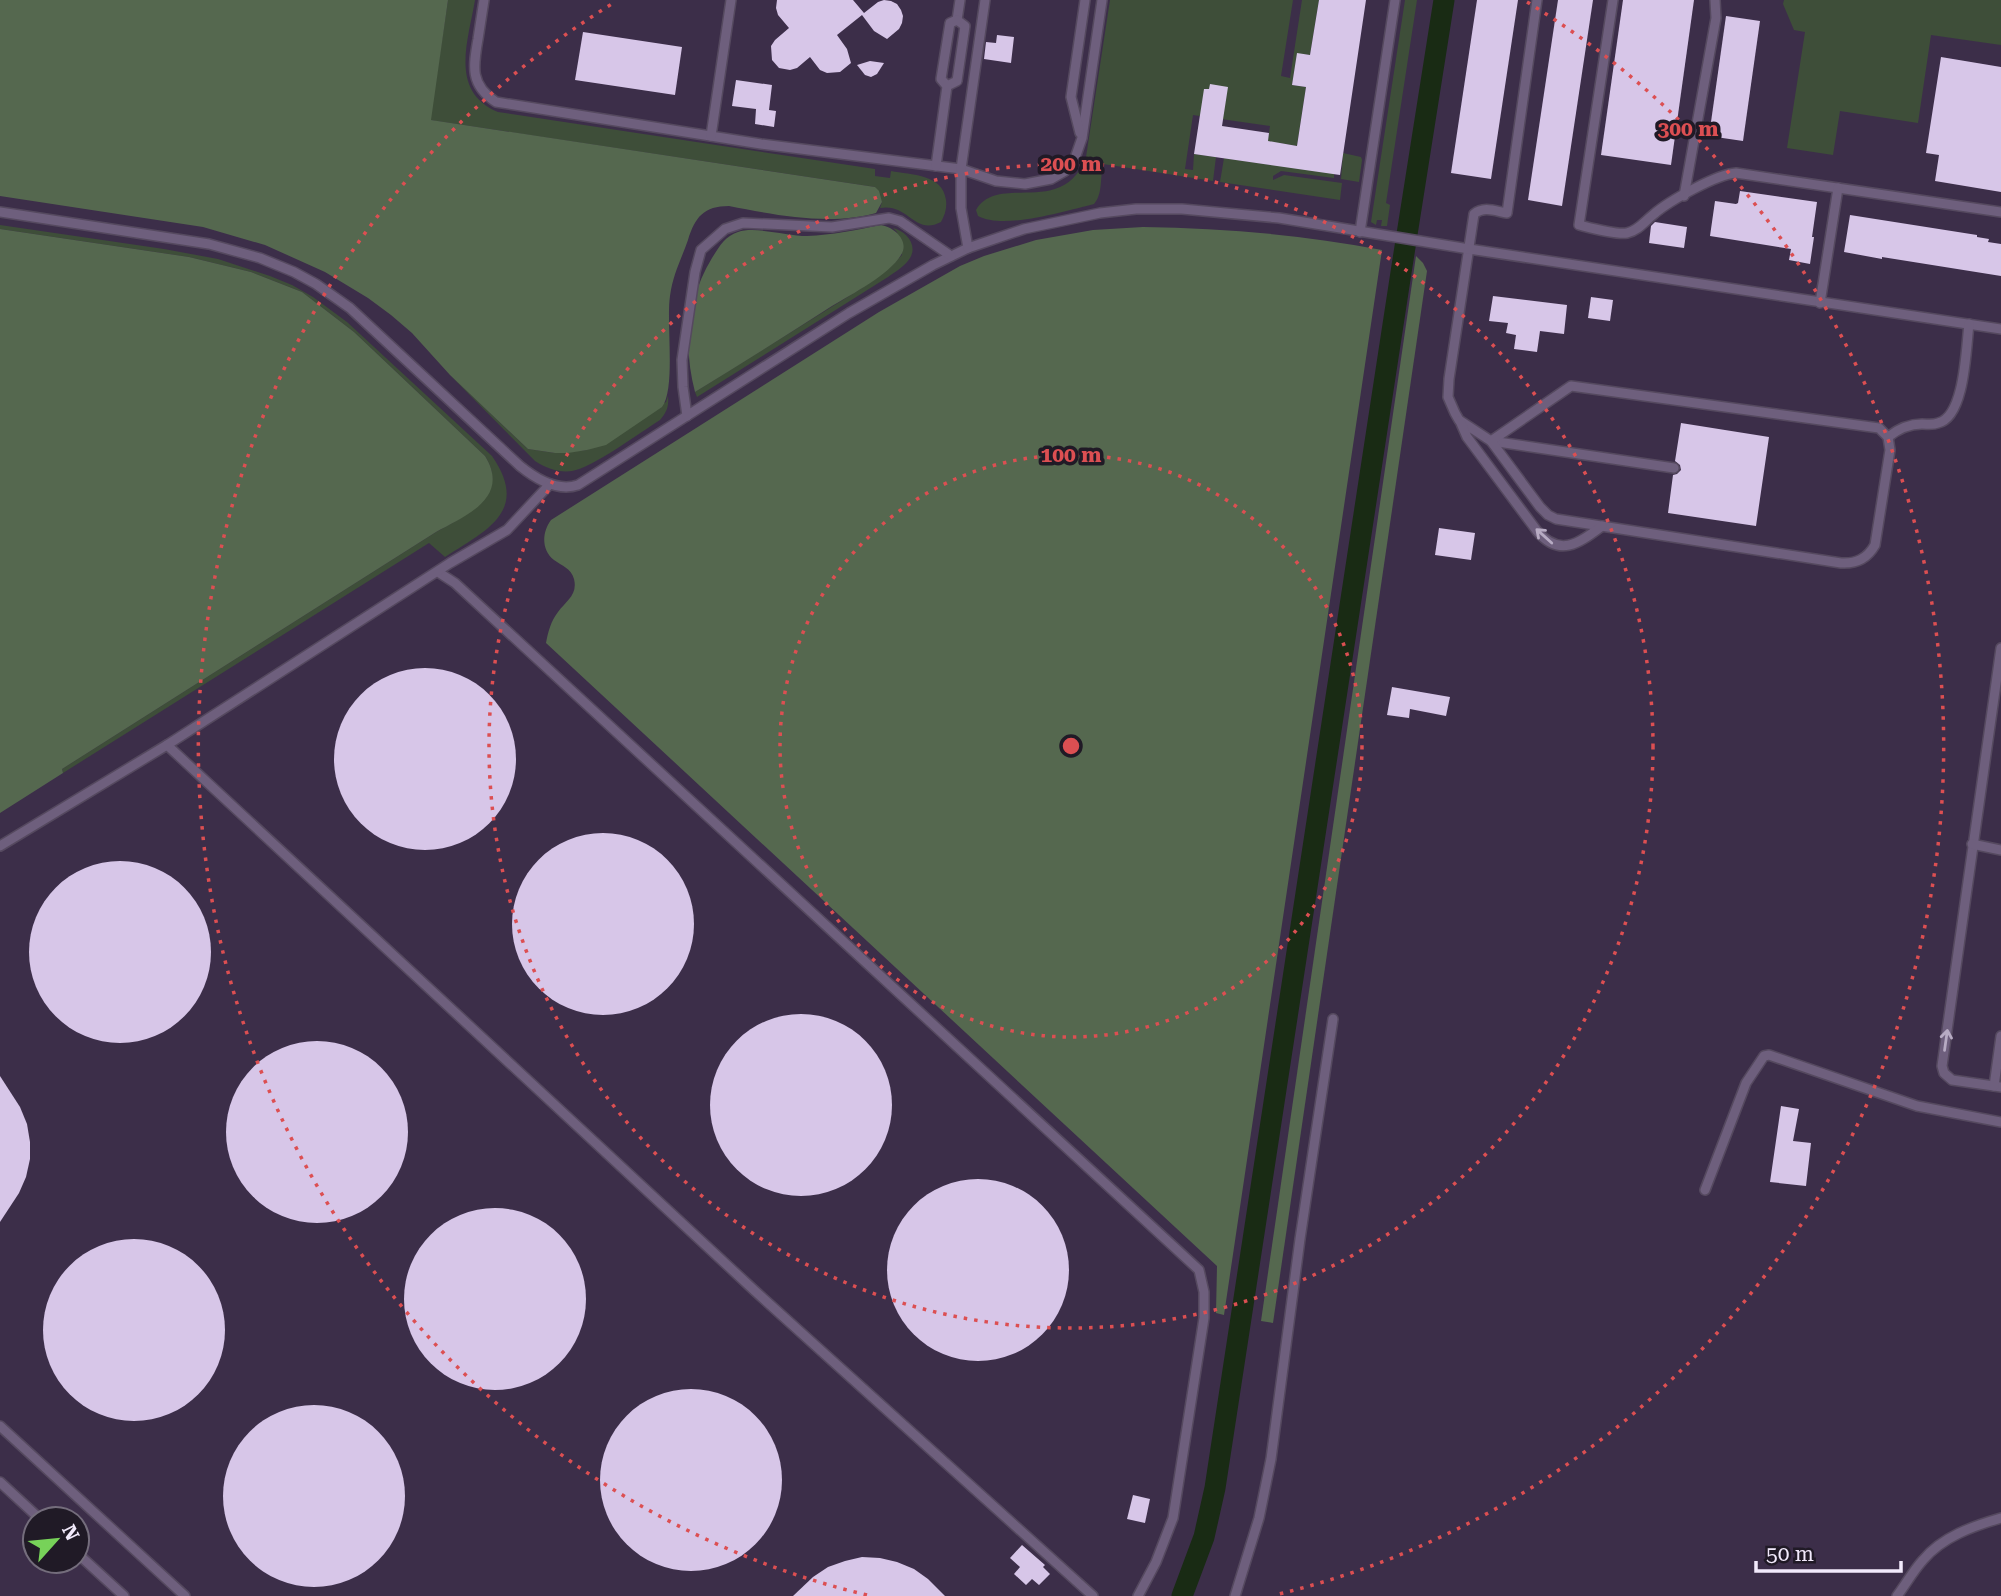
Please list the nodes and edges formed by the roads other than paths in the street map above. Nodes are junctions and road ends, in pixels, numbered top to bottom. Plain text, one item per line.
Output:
1 (484, 0) edge
2 (719, 0) edge
3 (960, 0) edge
4 (985, 0) edge
5 (1085, 0) edge
6 (1102, 0) edge
7 (1395, 0) edge
8 (1537, 0) edge
9 (1613, 0) edge
10 (1715, 0) edge
11 (731, 1) edge
12 (957, 20) junction
13 (947, 86) junction
14 (710, 136) junction
15 (1082, 138) junction
16 (936, 166) junction
17 (961, 169) junction
18 (1838, 188) junction
19 (1684, 195) junction
20 (0, 212) edge
21 (2001, 212) edge
22 (1360, 232) junction
23 (968, 248) junction
24 (1469, 249) junction
25 (951, 256) junction
26 (1820, 303) junction
27 (1969, 324) junction
28 (2001, 329) edge
29 (687, 416) junction
30 (1460, 420) junction
31 (1888, 438) junction
32 (1491, 441) junction
33 (1674, 468) dead end
34 (550, 484) junction
35 (1602, 526) junction
36 (438, 572) junction
37 (2001, 648) edge
38 (167, 745) junction
39 (1972, 844) junction
40 (0, 846) edge
41 (2001, 850) edge
42 (1333, 1019) dead end
43 (2001, 1036) edge
44 (1997, 1086) edge
45 (2001, 1122) edge
46 (1705, 1190) dead end
47 (0, 1426) edge
48 (0, 1482) edge
49 (25, 1505) edge
50 (2001, 1518) edge
51 (91, 1566) edge
52 (124, 1596) edge
53 (186, 1596) edge
54 (1093, 1596) edge
55 (1138, 1596) edge
56 (1235, 1596) edge
57 (1897, 1596) edge

1 - 14 lane
2 - 11 lane
3 - 12 lane
4 - 17 lane
5 - 15 lane
6 - 15 lane
7 - 22 lane
8 - 24 lane
9 - 19 lane
10 - 19 lane
11 - 14 lane
12 - 13 lane
12 - 13 lane
13 - 16 lane
14 - 16 lane
15 - 17 lane
16 - 17 lane
17 - 23 lane
18 - 19 lane
18 - 21 lane
18 - 26 lane
20 - 34 lane
22 - 23 lane
22 - 24 lane
23 - 25 lane
24 - 26 lane
24 - 30 lane
25 - 29 lane
25 - 29 lane
26 - 27 lane
27 - 28 lane
27 - 31 lane
29 - 34 lane
30 - 32 lane
35 -> 30 lane
31 - 32 lane
31 - 35 lane
32 - 33 lane
32 - 35 lane
34 - 36 lane
36 - 38 lane
36 - 55 lane
37 - 39 lane
38 - 40 lane
38 - 54 lane
39 - 41 lane
44 -> 39 lane
42 - 56 lane
43 - 44 lane
45 - 46 lane
47 - 53 lane
48 - 49 lane
50 - 57 lane
51 - 52 lane

